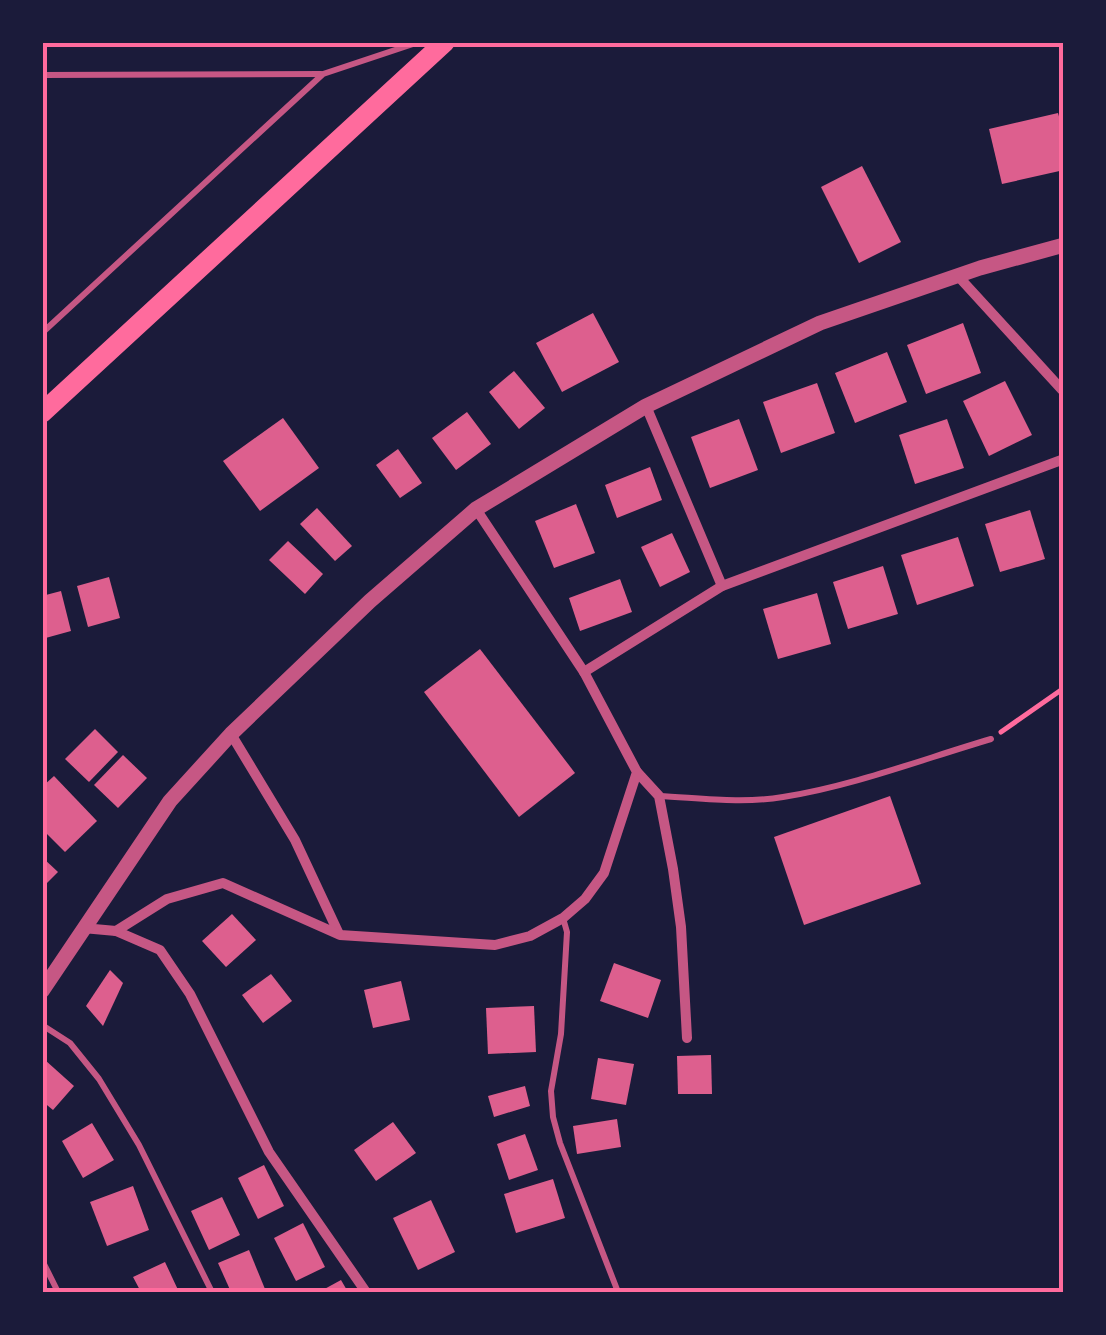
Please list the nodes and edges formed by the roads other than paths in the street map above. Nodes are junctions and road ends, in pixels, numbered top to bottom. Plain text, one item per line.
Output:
1 (419, 42) edge
2 (445, 42) edge
3 (323, 74) junction
4 (42, 75) edge
5 (1064, 245) edge
6 (957, 276) junction
7 (42, 333) edge
8 (1064, 392) edge
9 (646, 406) junction
10 (42, 413) edge
11 (1064, 459) edge
12 (476, 509) junction
13 (722, 586) junction
14 (584, 672) junction
15 (231, 734) junction
16 (991, 739) road end
17 (637, 772) junction
18 (659, 796) junction
19 (563, 918) junction
20 (82, 928) junction
21 (116, 931) junction
22 (340, 935) junction
23 (42, 991) edge
24 (42, 1025) edge
25 (687, 1038) dead end
26 (42, 1260) edge
27 (58, 1292) edge
28 (212, 1292) edge
29 (366, 1292) edge
30 (618, 1292) edge

1 - 3 lane
2 - 10 highway
3 - 4 lane
3 - 7 lane
5 - 6 street
6 - 8 street
6 - 9 street
9 - 12 street
9 - 13 street
11 - 13 street
12 - 14 street
12 - 15 street
13 - 14 street
14 - 17 street
15 - 20 street
15 - 22 street
16 - 18 lane
17 - 18 street
17 - 19 street
18 - 25 street
19 - 22 street
19 - 30 lane
20 - 21 street
20 - 23 street
21 - 22 street
21 - 29 street
24 - 28 lane
26 - 27 lane

